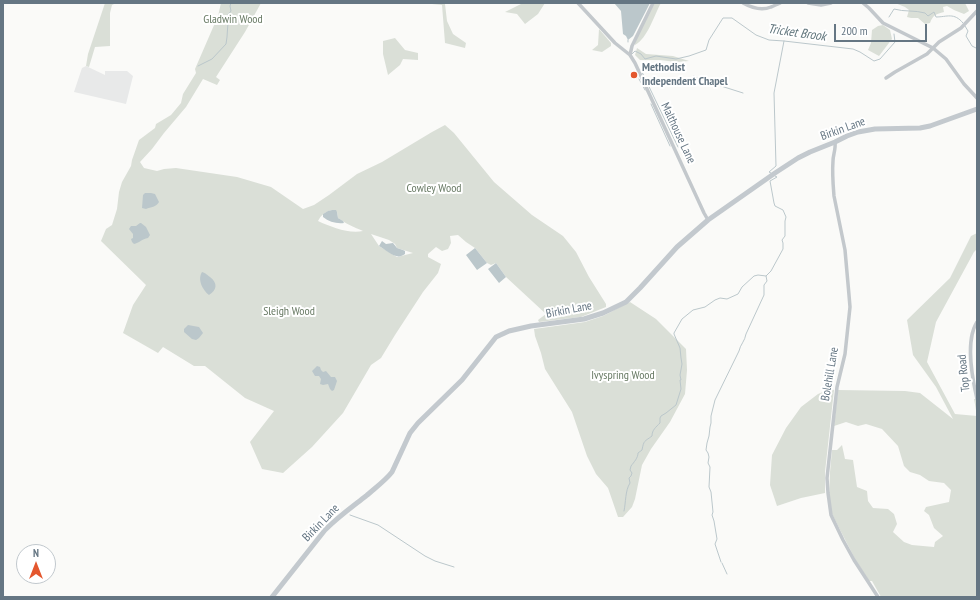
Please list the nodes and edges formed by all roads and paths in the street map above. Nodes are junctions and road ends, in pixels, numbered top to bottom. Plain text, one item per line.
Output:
1 (578, 3) edge
2 (653, 3) edge
3 (743, 3) edge
4 (780, 3) edge
5 (808, 3) edge
6 (831, 3) edge
7 (863, 3) edge
8 (977, 11) edge
9 (632, 46) junction
10 (622, 48) junction
11 (933, 48) junction
12 (630, 55) junction
13 (886, 78) dead end
14 (977, 98) edge
15 (977, 109) edge
16 (835, 142) junction
17 (708, 220) junction
18 (977, 322) edge
19 (977, 399) edge
20 (272, 597) edge
21 (878, 597) edge

1 - 10 street, Malthouse Lane
2 - 9 street
3 - 4 street
5 - 6 street
7 - 11 street
8 - 11 street
9 - 10 street
9 - 12 street
10 - 12 street, Malthouse Lane
11 - 13 street
11 - 14 street
12 - 17 street, Malthouse Lane
15 - 16 street, Birkin Lane
16 - 17 street, Birkin Lane
16 - 21 street, Bolehill Lane
17 - 20 street, Birkin Lane
18 - 19 street, Top Road

